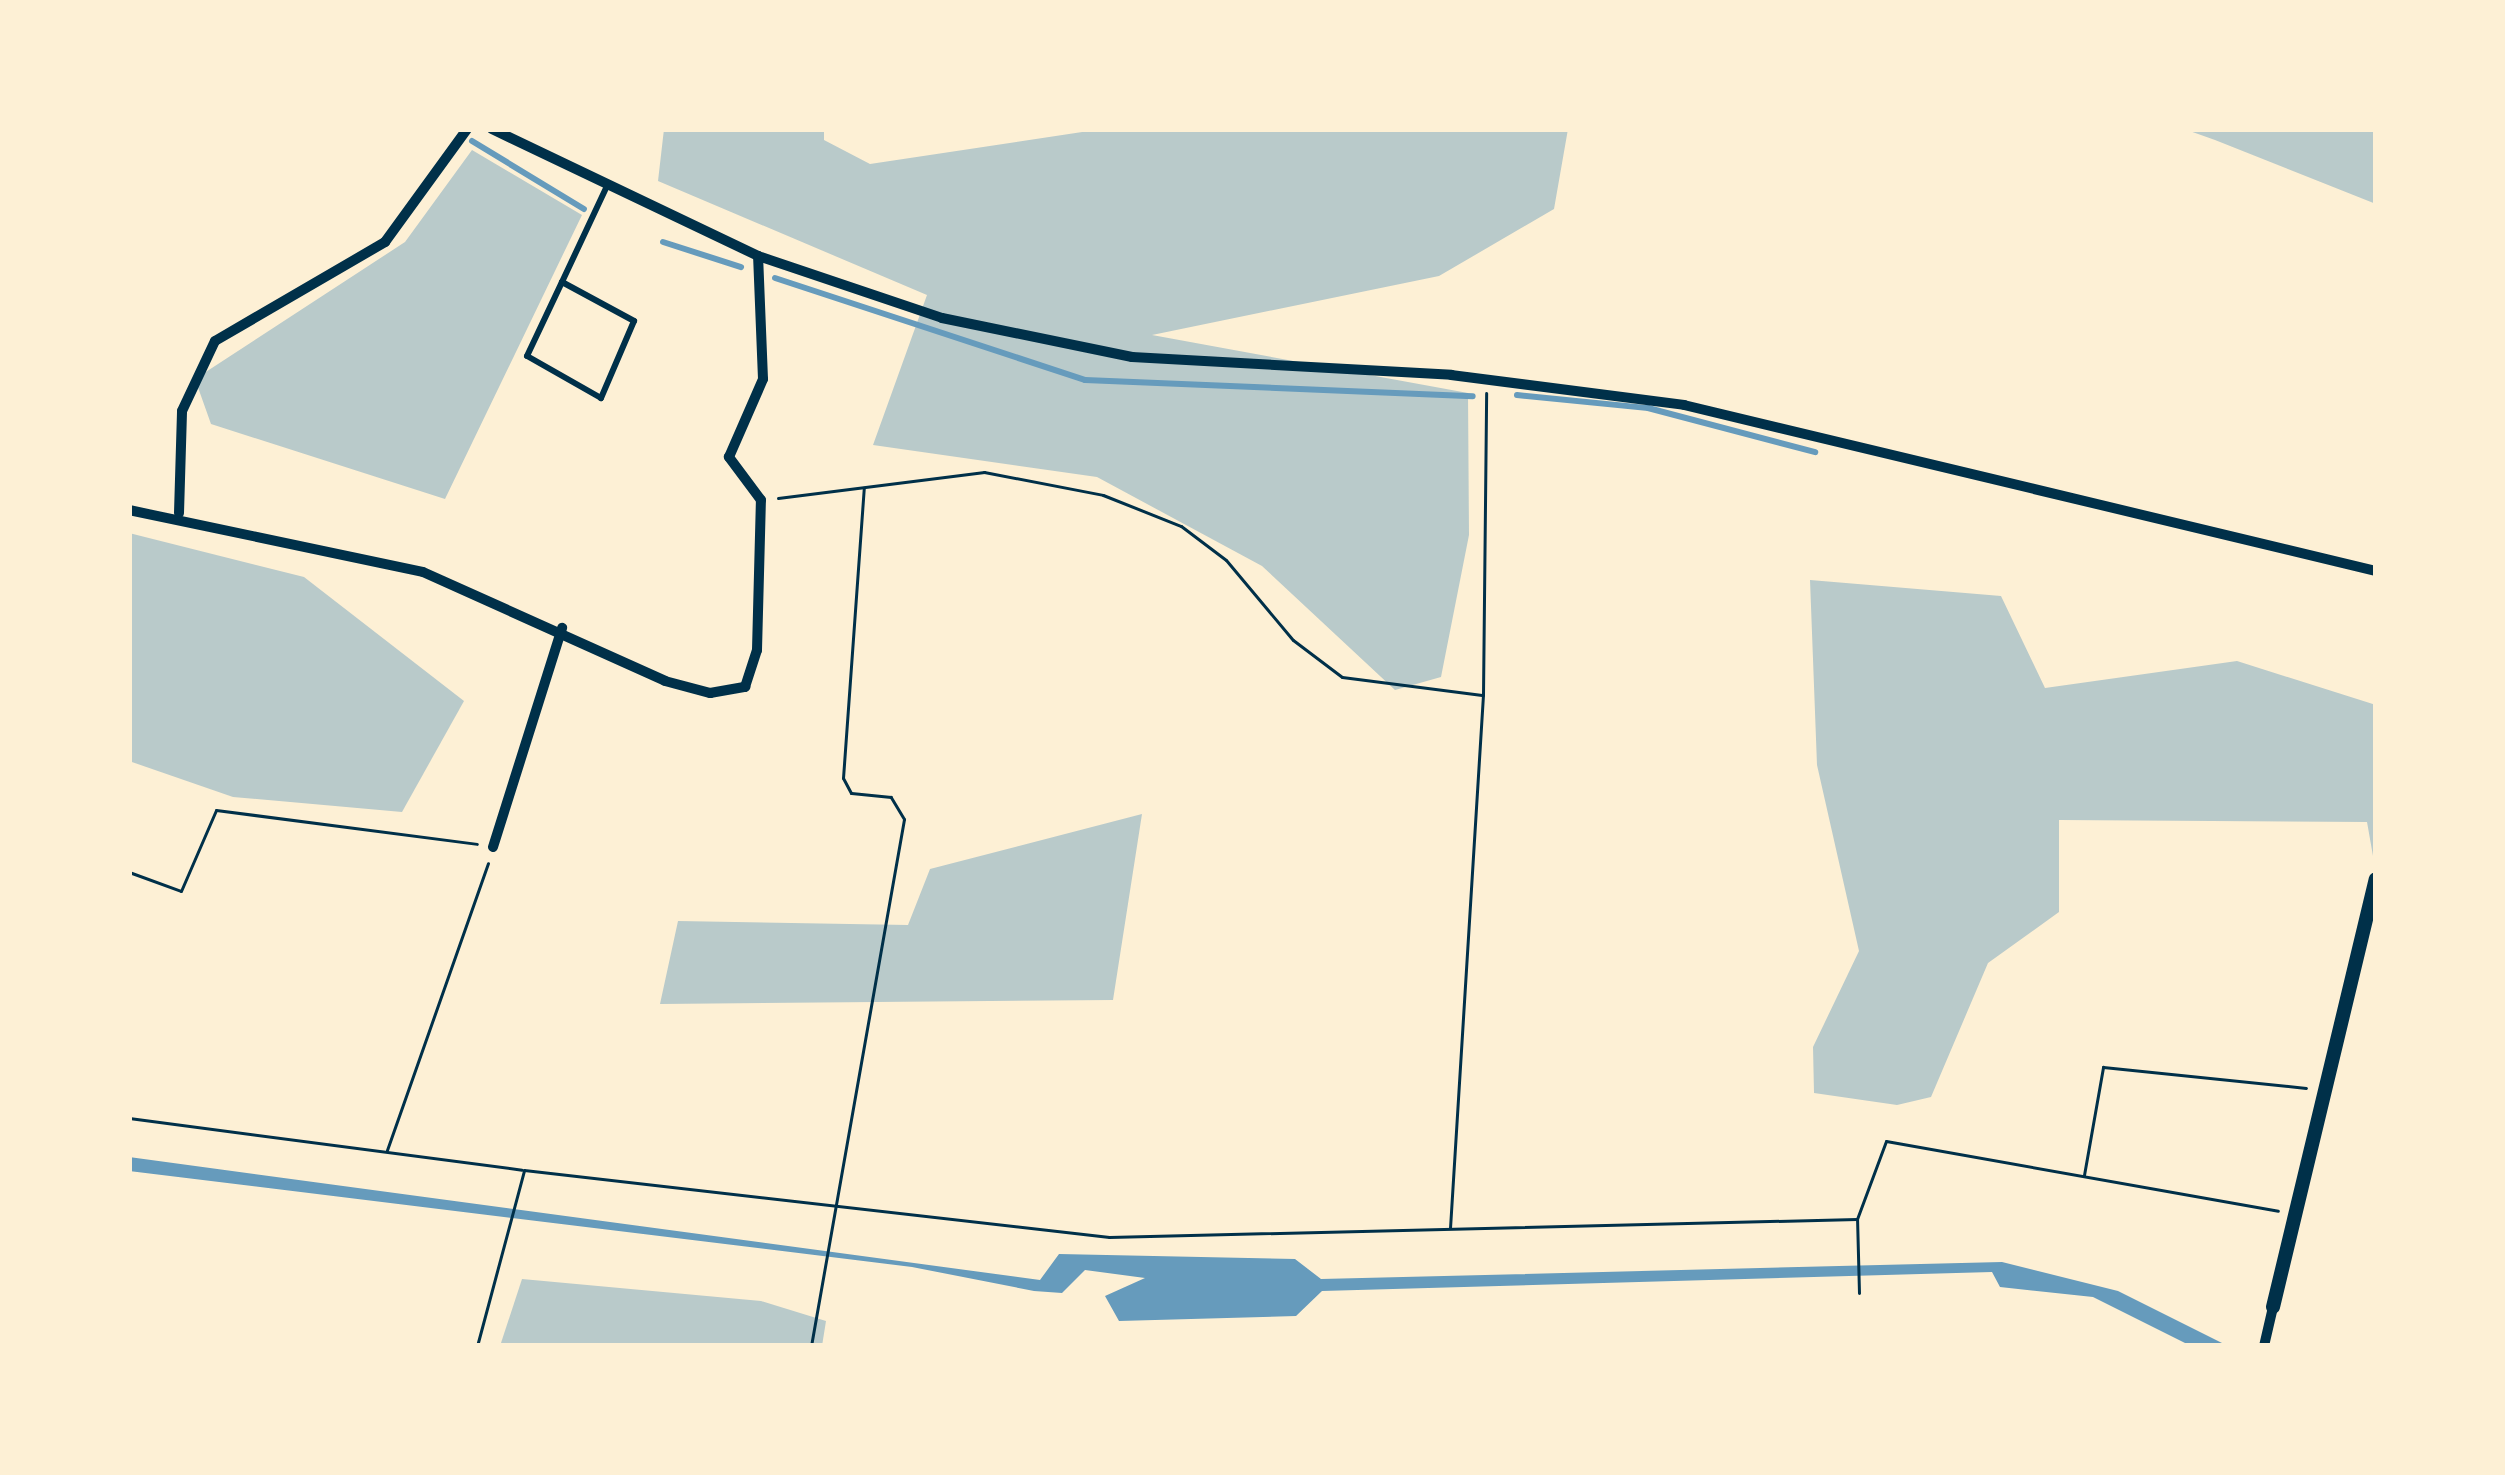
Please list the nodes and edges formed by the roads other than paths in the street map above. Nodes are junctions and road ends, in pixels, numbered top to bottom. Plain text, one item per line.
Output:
1 (467, 129) edge
2 (492, 129) edge
3 (608, 184) junction
4 (758, 256) junction
5 (562, 282) junction
6 (129, 510) edge
7 (179, 513) junction
8 (2376, 571) edge
9 (562, 628) junction
10 (494, 847) road end
11 (2376, 879) edge
12 (2273, 1307) joint
13 (2264, 1346) edge

1 - 7 street
2 - 3 street
3 - 4 street
3 - 5 lane
4 - 8 street
4 - 9 street
5 - 5 lane
6 - 7 street
7 - 9 street
9 - 10 street
11 - 12 street
12 - 13 street

